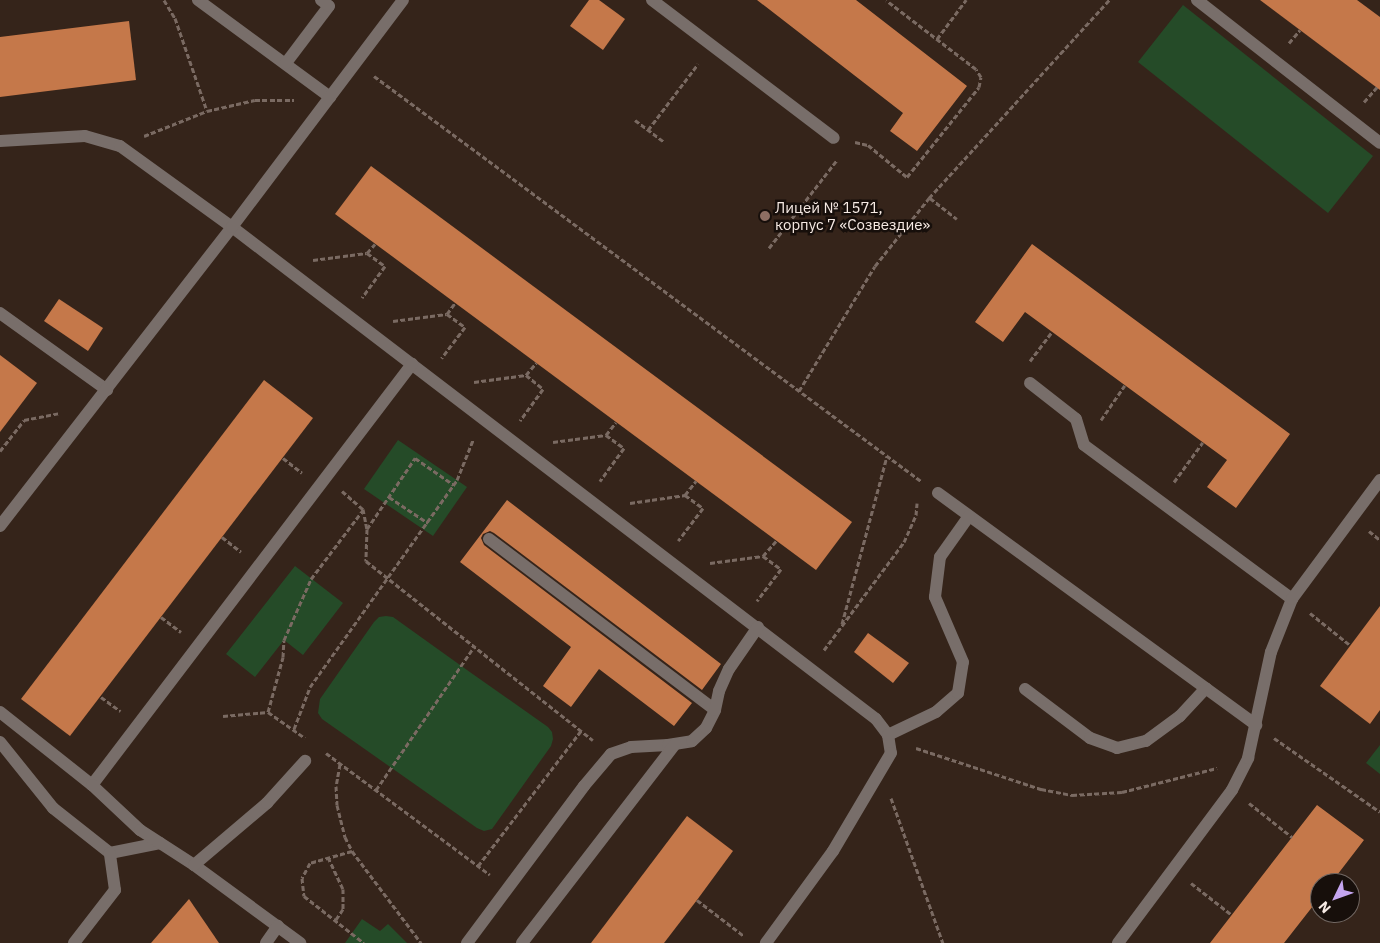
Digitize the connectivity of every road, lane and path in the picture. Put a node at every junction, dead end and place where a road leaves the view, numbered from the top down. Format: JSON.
{"nodes":[{"id":1,"x":164,"y":0,"type":"edge"},
{"id":2,"x":198,"y":0,"type":"edge"},
{"id":3,"x":321,"y":0,"type":"edge"},
{"id":4,"x":402,"y":0,"type":"edge"},
{"id":5,"x":652,"y":0,"type":"edge"},
{"id":6,"x":886,"y":0,"type":"edge"},
{"id":7,"x":966,"y":0,"type":"edge"},
{"id":8,"x":1109,"y":0,"type":"edge"},
{"id":9,"x":1196,"y":0,"type":"edge"},
{"id":10,"x":937,"y":39,"type":"junction"},
{"id":11,"x":712,"y":46,"type":"junction"},
{"id":12,"x":356,"y":62,"type":"junction"},
{"id":13,"x":286,"y":63,"type":"junction"},
{"id":14,"x":330,"y":97,"type":"junction"},
{"id":15,"x":295,"y":100,"type":"dead end"},
{"id":16,"x":207,"y":111,"type":"junction"},
{"id":17,"x":635,"y":120,"type":"dead end"},
{"id":18,"x":648,"y":130,"type":"junction"},
{"id":19,"x":834,"y":138,"type":"joint"},
{"id":20,"x":0,"y":141,"type":"edge"},
{"id":21,"x":664,"y":142,"type":"dead end"},
{"id":22,"x":851,"y":142,"type":"junction"},
{"id":23,"x":1380,"y":143,"type":"edge"},
{"id":24,"x":120,"y":146,"type":"junction"},
{"id":25,"x":930,"y":198,"type":"junction"},
{"id":26,"x":957,"y":219,"type":"dead end"},
{"id":27,"x":232,"y":226,"type":"junction"},
{"id":28,"x":376,"y":244,"type":"dead end"},
{"id":29,"x":768,"y":248,"type":"dead end"},
{"id":30,"x":367,"y":253,"type":"junction"},
{"id":31,"x":281,"y":265,"type":"junction"},
{"id":32,"x":455,"y":304,"type":"dead end"},
{"id":33,"x":0,"y":313,"type":"edge"},
{"id":34,"x":447,"y":314,"type":"junction"},
{"id":35,"x":348,"y":316,"type":"junction"},
{"id":36,"x":361,"y":326,"type":"junction"},
{"id":37,"x":1052,"y":332,"type":"dead end"},
{"id":38,"x":536,"y":363,"type":"dead end"},
{"id":39,"x":412,"y":364,"type":"junction"},
{"id":40,"x":526,"y":375,"type":"junction"},
{"id":41,"x":428,"y":377,"type":"junction"},
{"id":42,"x":1030,"y":383,"type":"joint"},
{"id":43,"x":1125,"y":385,"type":"dead end"},
{"id":44,"x":441,"y":386,"type":"junction"},
{"id":45,"x":107,"y":390,"type":"junction"},
{"id":46,"x":799,"y":391,"type":"junction"},
{"id":47,"x":482,"y":418,"type":"junction"},
{"id":48,"x":616,"y":422,"type":"dead end"},
{"id":49,"x":606,"y":435,"type":"junction"},
{"id":50,"x":508,"y":437,"type":"junction"},
{"id":51,"x":1203,"y":442,"type":"dead end"},
{"id":52,"x":1084,"y":445,"type":"junction"},
{"id":53,"x":520,"y":447,"type":"junction"},
{"id":54,"x":887,"y":456,"type":"junction"},
{"id":55,"x":326,"y":477,"type":"junction"},
{"id":56,"x":919,"y":480,"type":"junction"},
{"id":57,"x":1380,"y":480,"type":"edge"},
{"id":58,"x":696,"y":481,"type":"dead end"},
{"id":59,"x":454,"y":485,"type":"junction"},
{"id":60,"x":918,"y":489,"type":"dead end"},
{"id":61,"x":938,"y":493,"type":"joint"},
{"id":62,"x":685,"y":495,"type":"junction"},
{"id":63,"x":389,"y":496,"type":"junction"},
{"id":64,"x":587,"y":498,"type":"junction"},
{"id":65,"x":918,"y":498,"type":"dead end"},
{"id":66,"x":1160,"y":501,"type":"junction"},
{"id":67,"x":599,"y":507,"type":"junction"},
{"id":68,"x":363,"y":510,"type":"junction"},
{"id":69,"x":969,"y":516,"type":"junction"},
{"id":70,"x":428,"y":523,"type":"junction"},
{"id":71,"x":0,"y":526,"type":"edge"},
{"id":72,"x":366,"y":529,"type":"junction"},
{"id":73,"x":489,"y":539,"type":"dead end"},
{"id":74,"x":776,"y":541,"type":"dead end"},
{"id":75,"x":763,"y":556,"type":"junction"},
{"id":76,"x":666,"y":558,"type":"junction"},
{"id":77,"x":678,"y":567,"type":"junction"},
{"id":78,"x":388,"y":579,"type":"junction"},
{"id":79,"x":1292,"y":599,"type":"junction"},
{"id":80,"x":745,"y":618,"type":"junction"},
{"id":81,"x":758,"y":627,"type":"junction"},
{"id":82,"x":841,"y":627,"type":"junction"},
{"id":83,"x":1350,"y":645,"type":"dead end"},
{"id":84,"x":474,"y":647,"type":"junction"},
{"id":85,"x":811,"y":668,"type":"junction"},
{"id":86,"x":1206,"y":688,"type":"junction"},
{"id":87,"x":1025,"y":689,"type":"dead end"},
{"id":88,"x":715,"y":710,"type":"junction"},
{"id":89,"x":0,"y":712,"type":"edge"},
{"id":90,"x":268,"y":712,"type":"junction"},
{"id":91,"x":223,"y":716,"type":"dead end"},
{"id":92,"x":1256,"y":725,"type":"junction"},
{"id":93,"x":294,"y":729,"type":"junction"},
{"id":94,"x":581,"y":731,"type":"junction"},
{"id":95,"x":888,"y":735,"type":"junction"},
{"id":96,"x":309,"y":741,"type":"dead end"},
{"id":97,"x":0,"y":742,"type":"edge"},
{"id":98,"x":675,"y":744,"type":"junction"},
{"id":99,"x":324,"y":752,"type":"dead end"},
{"id":100,"x":611,"y":754,"type":"junction"},
{"id":101,"x":1248,"y":758,"type":"junction"},
{"id":102,"x":305,"y":761,"type":"dead end"},
{"id":103,"x":340,"y":764,"type":"junction"},
{"id":104,"x":882,"y":772,"type":"junction"},
{"id":105,"x":92,"y":785,"type":"junction"},
{"id":106,"x":376,"y":790,"type":"junction"},
{"id":107,"x":1232,"y":790,"type":"junction"},
{"id":108,"x":1380,"y":812,"type":"edge"},
{"id":109,"x":1292,"y":837,"type":"dead end"},
{"id":110,"x":160,"y":843,"type":"junction"},
{"id":111,"x":352,"y":851,"type":"junction"},
{"id":112,"x":110,"y":853,"type":"junction"},
{"id":113,"x":328,"y":857,"type":"junction"},
{"id":114,"x":194,"y":865,"type":"junction"},
{"id":115,"x":478,"y":866,"type":"junction"},
{"id":116,"x":1174,"y":869,"type":"junction"},
{"id":117,"x":509,"y":888,"type":"junction"},
{"id":118,"x":697,"y":900,"type":"dead end"},
{"id":119,"x":1232,"y":915,"type":"dead end"},
{"id":120,"x":335,"y":921,"type":"junction"},
{"id":121,"x":278,"y":926,"type":"junction"},
{"id":122,"x":747,"y":938,"type":"dead end"},
{"id":123,"x":74,"y":943,"type":"edge"},
{"id":124,"x":266,"y":943,"type":"edge"},
{"id":125,"x":300,"y":943,"type":"edge"},
{"id":126,"x":364,"y":943,"type":"edge"},
{"id":127,"x":421,"y":943,"type":"edge"},
{"id":128,"x":467,"y":943,"type":"edge"},
{"id":129,"x":522,"y":943,"type":"edge"},
{"id":130,"x":766,"y":943,"type":"edge"},
{"id":131,"x":943,"y":943,"type":"edge"},
{"id":132,"x":1118,"y":943,"type":"edge"}],
"edges":[{"from":1,"to":16,"type":"path"},
{"from":2,"to":13,"type":"street"},
{"from":3,"to":13,"type":"street"},
{"from":4,"to":12,"type":"street"},
{"from":5,"to":11,"type":"street"},
{"from":6,"to":10,"type":"path"},
{"from":7,"to":10,"type":"path"},
{"from":8,"to":25,"type":"path"},
{"from":9,"to":23,"type":"street"},
{"from":10,"to":22,"type":"path"},
{"from":11,"to":18,"type":"path"},
{"from":11,"to":19,"type":"street"},
{"from":12,"to":14,"type":"street"},
{"from":12,"to":46,"type":"path"},
{"from":13,"to":14,"type":"street"},
{"from":14,"to":27,"type":"street"},
{"from":15,"to":16,"type":"path"},
{"from":16,"to":24,"type":"path"},
{"from":17,"to":18,"type":"path"},
{"from":18,"to":21,"type":"path"},
{"from":19,"to":22,"type":"path"},
{"from":20,"to":24,"type":"street"},
{"from":22,"to":29,"type":"path"},
{"from":24,"to":27,"type":"street"},
{"from":25,"to":26,"type":"path"},
{"from":25,"to":46,"type":"path"},
{"from":27,"to":31,"type":"street"},
{"from":27,"to":45,"type":"street"},
{"from":28,"to":30,"type":"path"},
{"from":30,"to":31,"type":"path"},
{"from":30,"to":35,"type":"path"},
{"from":31,"to":35,"type":"street"},
{"from":32,"to":34,"type":"path"},
{"from":33,"to":45,"type":"street"},
{"from":34,"to":36,"type":"path"},
{"from":34,"to":41,"type":"path"},
{"from":35,"to":36,"type":"street"},
{"from":36,"to":39,"type":"street"},
{"from":37,"to":42,"type":"path"},
{"from":38,"to":40,"type":"path"},
{"from":39,"to":41,"type":"street"},
{"from":39,"to":55,"type":"street"},
{"from":40,"to":44,"type":"path"},
{"from":40,"to":50,"type":"path"},
{"from":41,"to":44,"type":"street"},
{"from":42,"to":52,"type":"street"},
{"from":43,"to":52,"type":"path"},
{"from":44,"to":47,"type":"street"},
{"from":45,"to":71,"type":"street"},
{"from":46,"to":54,"type":"path"},
{"from":47,"to":50,"type":"street"},
{"from":47,"to":59,"type":"path"},
{"from":48,"to":49,"type":"path"},
{"from":49,"to":53,"type":"path"},
{"from":49,"to":64,"type":"path"},
{"from":50,"to":53,"type":"street"},
{"from":51,"to":66,"type":"path"},
{"from":52,"to":66,"type":"street"},
{"from":53,"to":64,"type":"street"},
{"from":54,"to":56,"type":"path"},
{"from":54,"to":82,"type":"path"},
{"from":55,"to":68,"type":"path"},
{"from":55,"to":105,"type":"street"},
{"from":56,"to":60,"type":"path"},
{"from":56,"to":61,"type":"path"},
{"from":57,"to":79,"type":"street"},
{"from":58,"to":62,"type":"path"},
{"from":59,"to":63,"type":"path"},
{"from":59,"to":70,"type":"path"},
{"from":61,"to":69,"type":"street"},
{"from":62,"to":67,"type":"path"},
{"from":62,"to":76,"type":"path"},
{"from":63,"to":70,"type":"path"},
{"from":63,"to":72,"type":"path"},
{"from":64,"to":67,"type":"street"},
{"from":65,"to":82,"type":"path"},
{"from":66,"to":79,"type":"street"},
{"from":67,"to":76,"type":"street"},
{"from":68,"to":72,"type":"path"},
{"from":68,"to":90,"type":"path"},
{"from":69,"to":86,"type":"street"},
{"from":69,"to":95,"type":"street"},
{"from":70,"to":78,"type":"path"},
{"from":72,"to":78,"type":"path"},
{"from":73,"to":88,"type":"street"},
{"from":74,"to":75,"type":"path"},
{"from":75,"to":77,"type":"path"},
{"from":75,"to":80,"type":"path"},
{"from":76,"to":77,"type":"street"},
{"from":77,"to":80,"type":"street"},
{"from":78,"to":84,"type":"path"},
{"from":78,"to":93,"type":"path"},
{"from":79,"to":83,"type":"path"},
{"from":79,"to":92,"type":"street"},
{"from":80,"to":81,"type":"street"},
{"from":81,"to":85,"type":"street"},
{"from":81,"to":88,"type":"street"},
{"from":82,"to":85,"type":"path"},
{"from":84,"to":94,"type":"path"},
{"from":84,"to":106,"type":"path"},
{"from":85,"to":95,"type":"street"},
{"from":86,"to":87,"type":"street"},
{"from":86,"to":92,"type":"street"},
{"from":88,"to":98,"type":"street"},
{"from":89,"to":105,"type":"street"},
{"from":90,"to":91,"type":"path"},
{"from":90,"to":93,"type":"path"},
{"from":92,"to":101,"type":"street"},
{"from":92,"to":108,"type":"path"},
{"from":93,"to":96,"type":"path"},
{"from":94,"to":100,"type":"path"},
{"from":94,"to":115,"type":"path"},
{"from":95,"to":101,"type":"path"},
{"from":95,"to":104,"type":"street"},
{"from":97,"to":112,"type":"street"},
{"from":98,"to":100,"type":"street"},
{"from":98,"to":129,"type":"street"},
{"from":99,"to":103,"type":"path"},
{"from":100,"to":117,"type":"street"},
{"from":101,"to":107,"type":"street"},
{"from":102,"to":114,"type":"street"},
{"from":103,"to":106,"type":"path"},
{"from":103,"to":111,"type":"path"},
{"from":104,"to":130,"type":"street"},
{"from":104,"to":131,"type":"path"},
{"from":105,"to":110,"type":"street"},
{"from":106,"to":115,"type":"path"},
{"from":107,"to":109,"type":"path"},
{"from":107,"to":116,"type":"street"},
{"from":110,"to":112,"type":"street"},
{"from":110,"to":114,"type":"street"},
{"from":111,"to":113,"type":"path"},
{"from":111,"to":127,"type":"path"},
{"from":112,"to":123,"type":"street"},
{"from":113,"to":120,"type":"path"},
{"from":113,"to":120,"type":"path"},
{"from":114,"to":121,"type":"street"},
{"from":115,"to":117,"type":"path"},
{"from":116,"to":119,"type":"path"},
{"from":116,"to":132,"type":"street"},
{"from":117,"to":128,"type":"street"},
{"from":118,"to":122,"type":"path"},
{"from":120,"to":126,"type":"path"},
{"from":121,"to":124,"type":"street"},
{"from":121,"to":125,"type":"street"}]}
